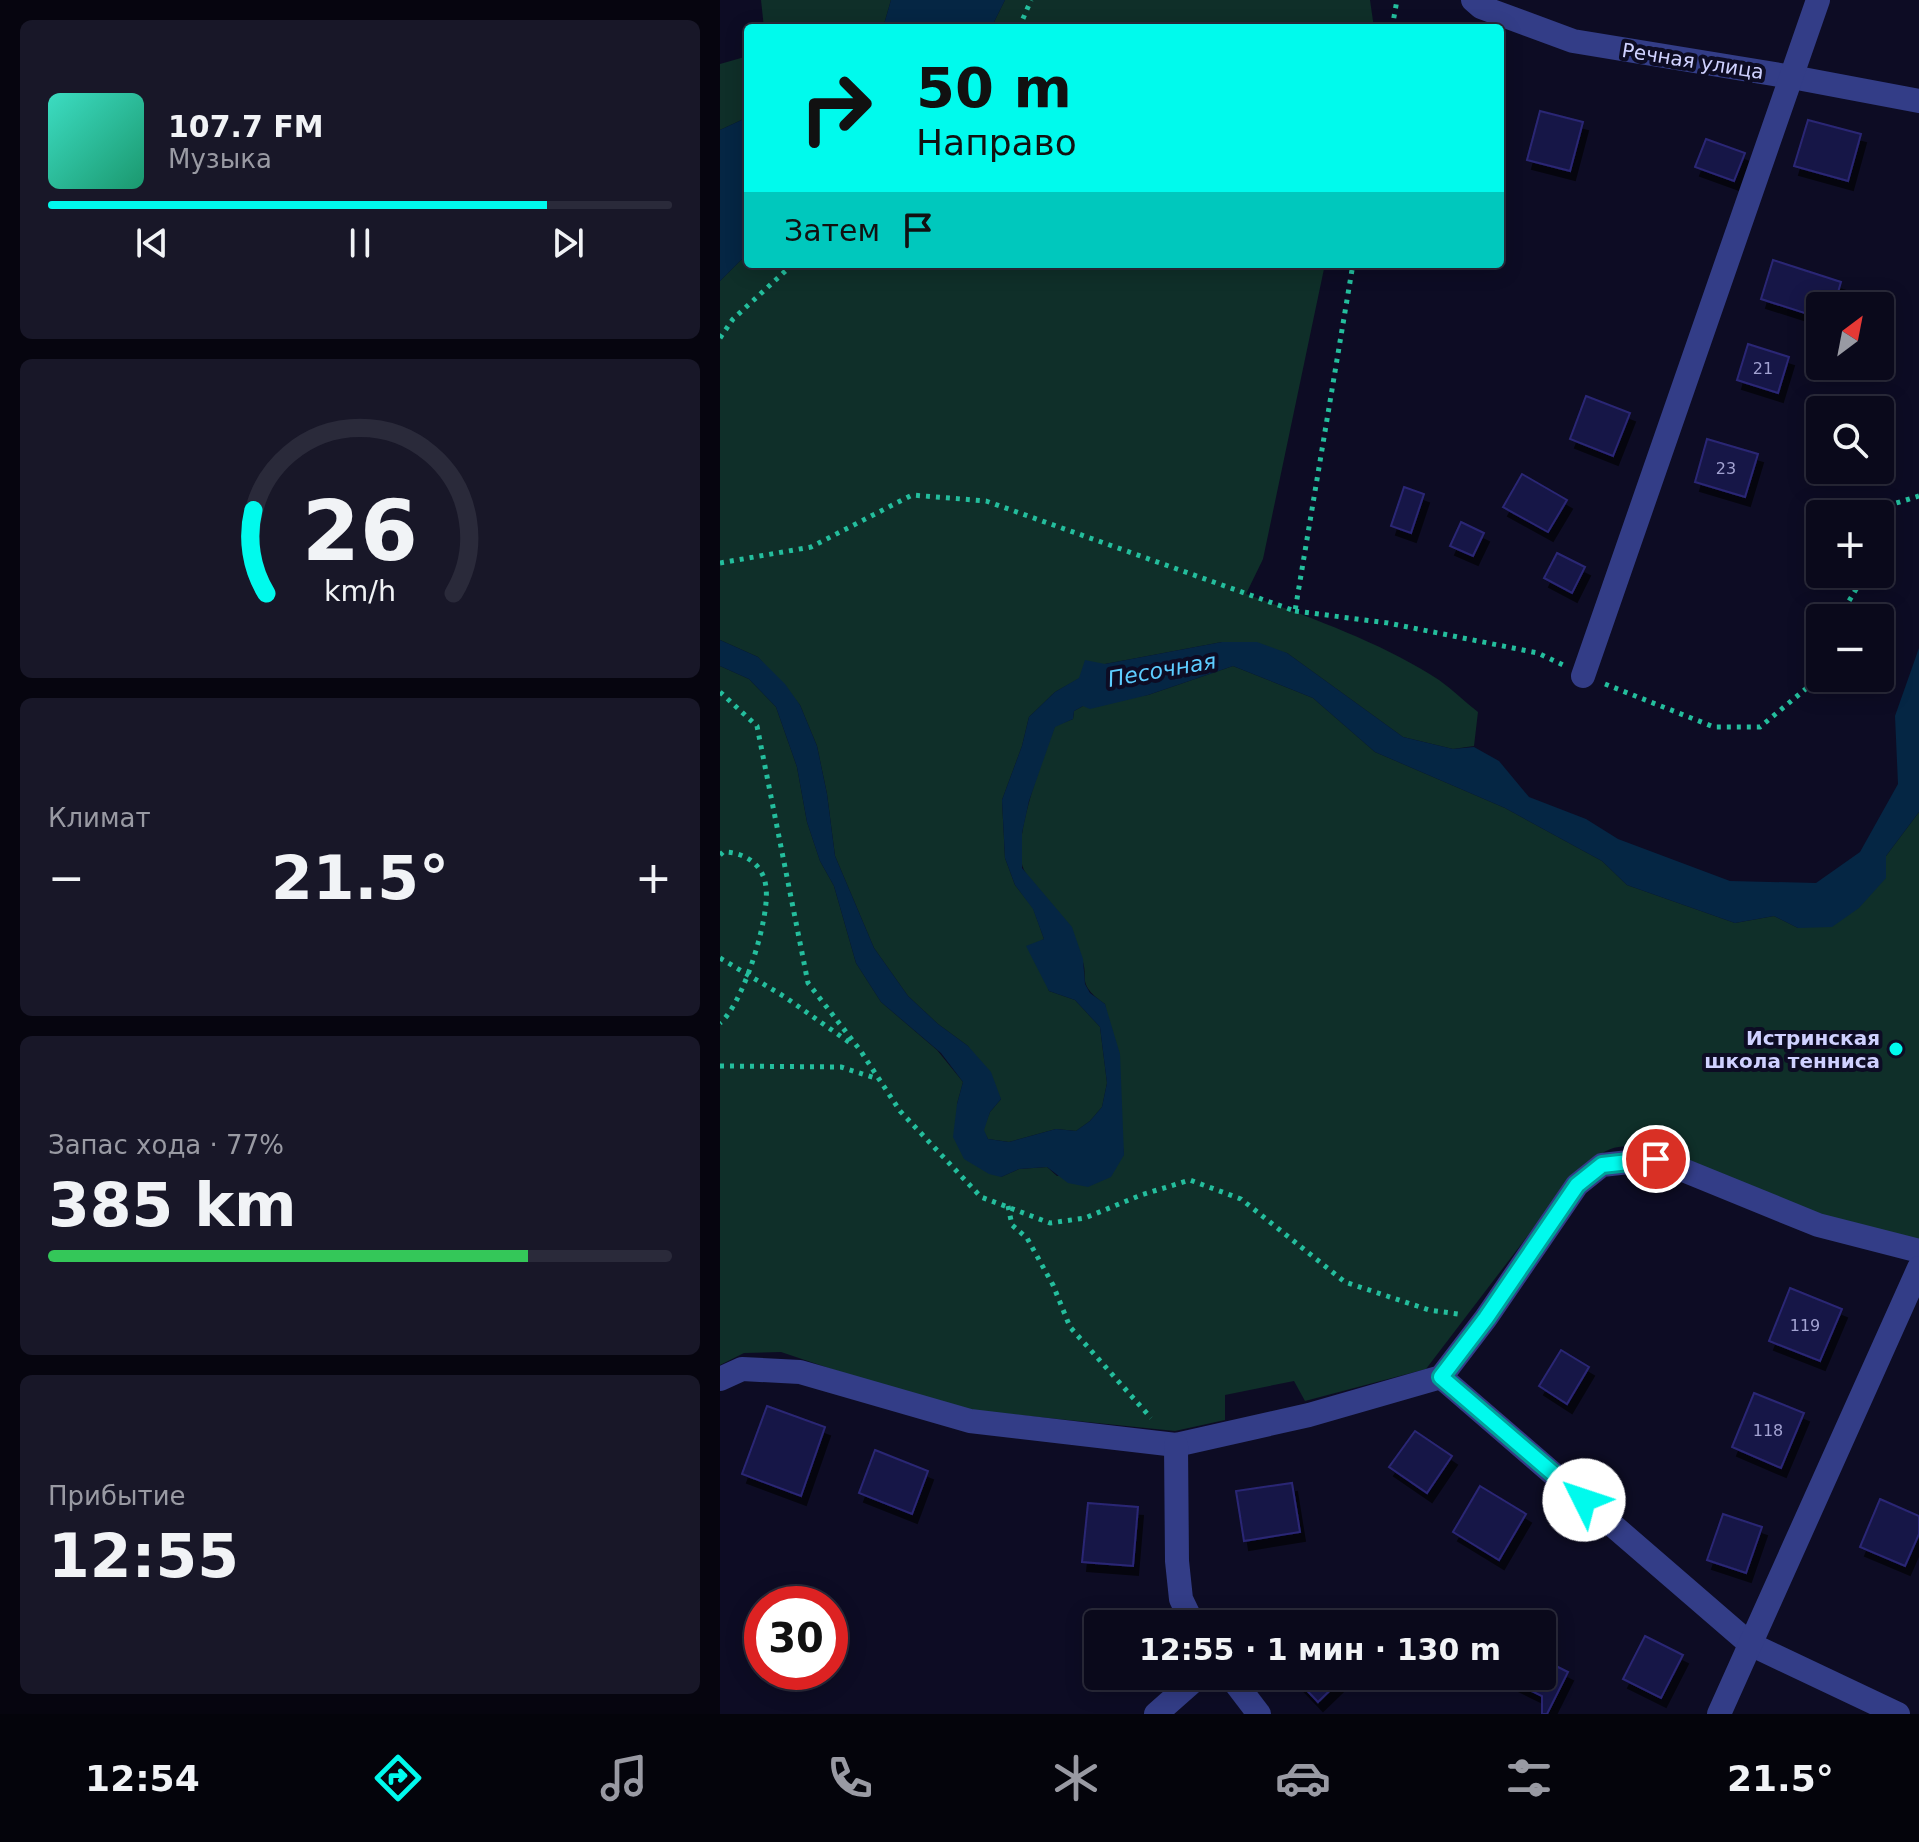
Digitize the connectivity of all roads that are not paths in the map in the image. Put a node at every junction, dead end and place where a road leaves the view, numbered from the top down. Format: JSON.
{"nodes":[{"id":1,"x":1473,"y":0,"type":"edge"},
{"id":2,"x":1818,"y":0,"type":"edge"},
{"id":3,"x":1792,"y":77,"type":"junction"},
{"id":4,"x":1919,"y":101,"type":"edge"},
{"id":5,"x":1583,"y":676,"type":"dead end"},
{"id":6,"x":1919,"y":1251,"type":"edge"},
{"id":7,"x":1919,"y":1268,"type":"edge"},
{"id":8,"x":1441,"y":1377,"type":"junction"},
{"id":9,"x":720,"y":1379,"type":"edge"},
{"id":10,"x":1176,"y":1445,"type":"junction"},
{"id":11,"x":1186,"y":1610,"type":"edge"},
{"id":12,"x":1750,"y":1644,"type":"junction"},
{"id":13,"x":1183,"y":1690,"type":"edge"},
{"id":14,"x":1241,"y":1690,"type":"edge"},
{"id":15,"x":1156,"y":1714,"type":"edge"},
{"id":16,"x":1259,"y":1714,"type":"edge"},
{"id":17,"x":1719,"y":1714,"type":"edge"},
{"id":18,"x":1898,"y":1714,"type":"edge"}],
"edges":[{"from":1,"to":3,"type":"street","name":"Речная улица"},
{"from":2,"to":3,"type":"street"},
{"from":3,"to":4,"type":"street","name":"Речная улица"},
{"from":3,"to":5,"type":"street"},
{"from":6,"to":8,"type":"street"},
{"from":7,"to":12,"type":"street"},
{"from":8,"to":10,"type":"street"},
{"from":8,"to":12,"type":"street"},
{"from":9,"to":10,"type":"street"},
{"from":10,"to":11,"type":"street"},
{"from":12,"to":17,"type":"street"},
{"from":12,"to":18,"type":"street"},
{"from":13,"to":15,"type":"street"},
{"from":14,"to":16,"type":"street"}]}
